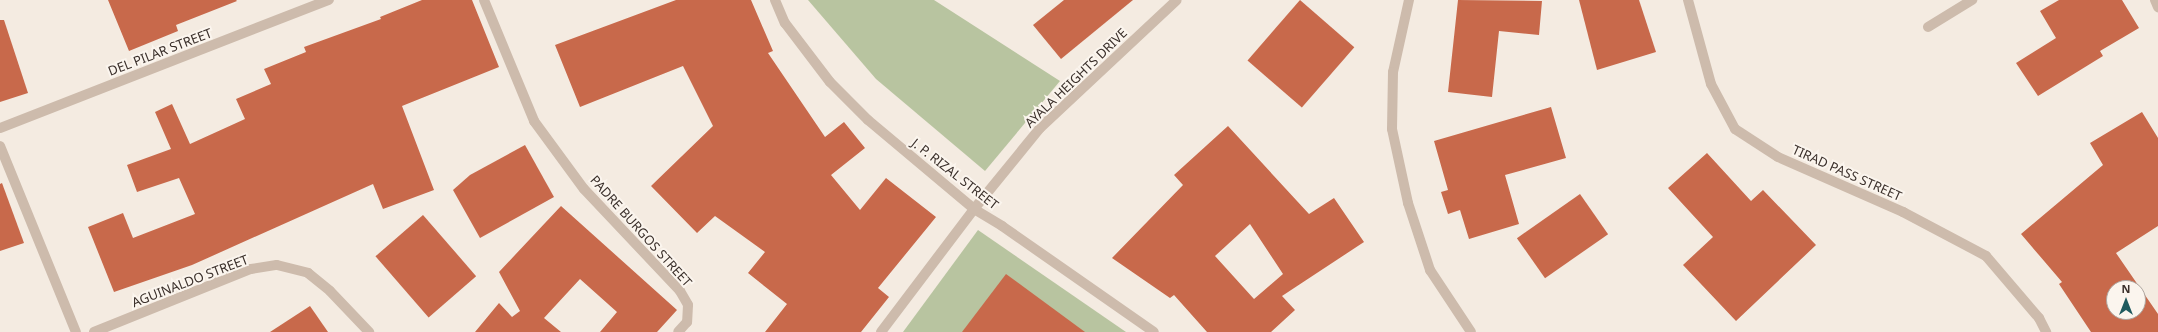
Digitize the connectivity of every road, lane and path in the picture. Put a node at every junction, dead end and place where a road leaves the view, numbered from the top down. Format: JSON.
{"nodes":[{"id":1,"x":329,"y":0,"type":"edge"},
{"id":2,"x":484,"y":0,"type":"edge"},
{"id":3,"x":775,"y":0,"type":"edge"},
{"id":4,"x":1177,"y":0,"type":"edge"},
{"id":5,"x":1410,"y":0,"type":"edge"},
{"id":6,"x":1688,"y":0,"type":"edge"},
{"id":7,"x":1972,"y":0,"type":"edge"},
{"id":8,"x":2155,"y":0,"type":"edge"},
{"id":9,"x":2158,"y":7,"type":"edge"},
{"id":10,"x":1928,"y":27,"type":"dead end"},
{"id":11,"x":0,"y":128,"type":"edge"},
{"id":12,"x":0,"y":146,"type":"edge"},
{"id":13,"x":974,"y":209,"type":"junction"},
{"id":14,"x":76,"y":332,"type":"edge"},
{"id":15,"x":94,"y":332,"type":"edge"},
{"id":16,"x":369,"y":332,"type":"edge"},
{"id":17,"x":678,"y":332,"type":"edge"},
{"id":18,"x":881,"y":332,"type":"edge"},
{"id":19,"x":1154,"y":332,"type":"edge"},
{"id":20,"x":1470,"y":332,"type":"edge"},
{"id":21,"x":2046,"y":332,"type":"edge"}],
"edges":[{"from":1,"to":11,"type":"street","name":"DEL PILAR STREET"},
{"from":2,"to":17,"type":"street","name":"PADRE BURGOS STREET"},
{"from":3,"to":13,"type":"street","name":"J. P. RIZAL STREET"},
{"from":4,"to":13,"type":"street","name":"AYALA HEIGHTS DRIVE"},
{"from":5,"to":20,"type":"street"},
{"from":6,"to":21,"type":"street","name":"TIRAD PASS STREET"},
{"from":7,"to":10,"type":"street"},
{"from":8,"to":9,"type":"street"},
{"from":12,"to":14,"type":"street"},
{"from":13,"to":18,"type":"street","name":"AYALA HEIGHTS DRIVE"},
{"from":13,"to":19,"type":"street","name":"J. P. RIZAL STREET"},
{"from":15,"to":16,"type":"street","name":"AGUINALDO STREET"}]}
